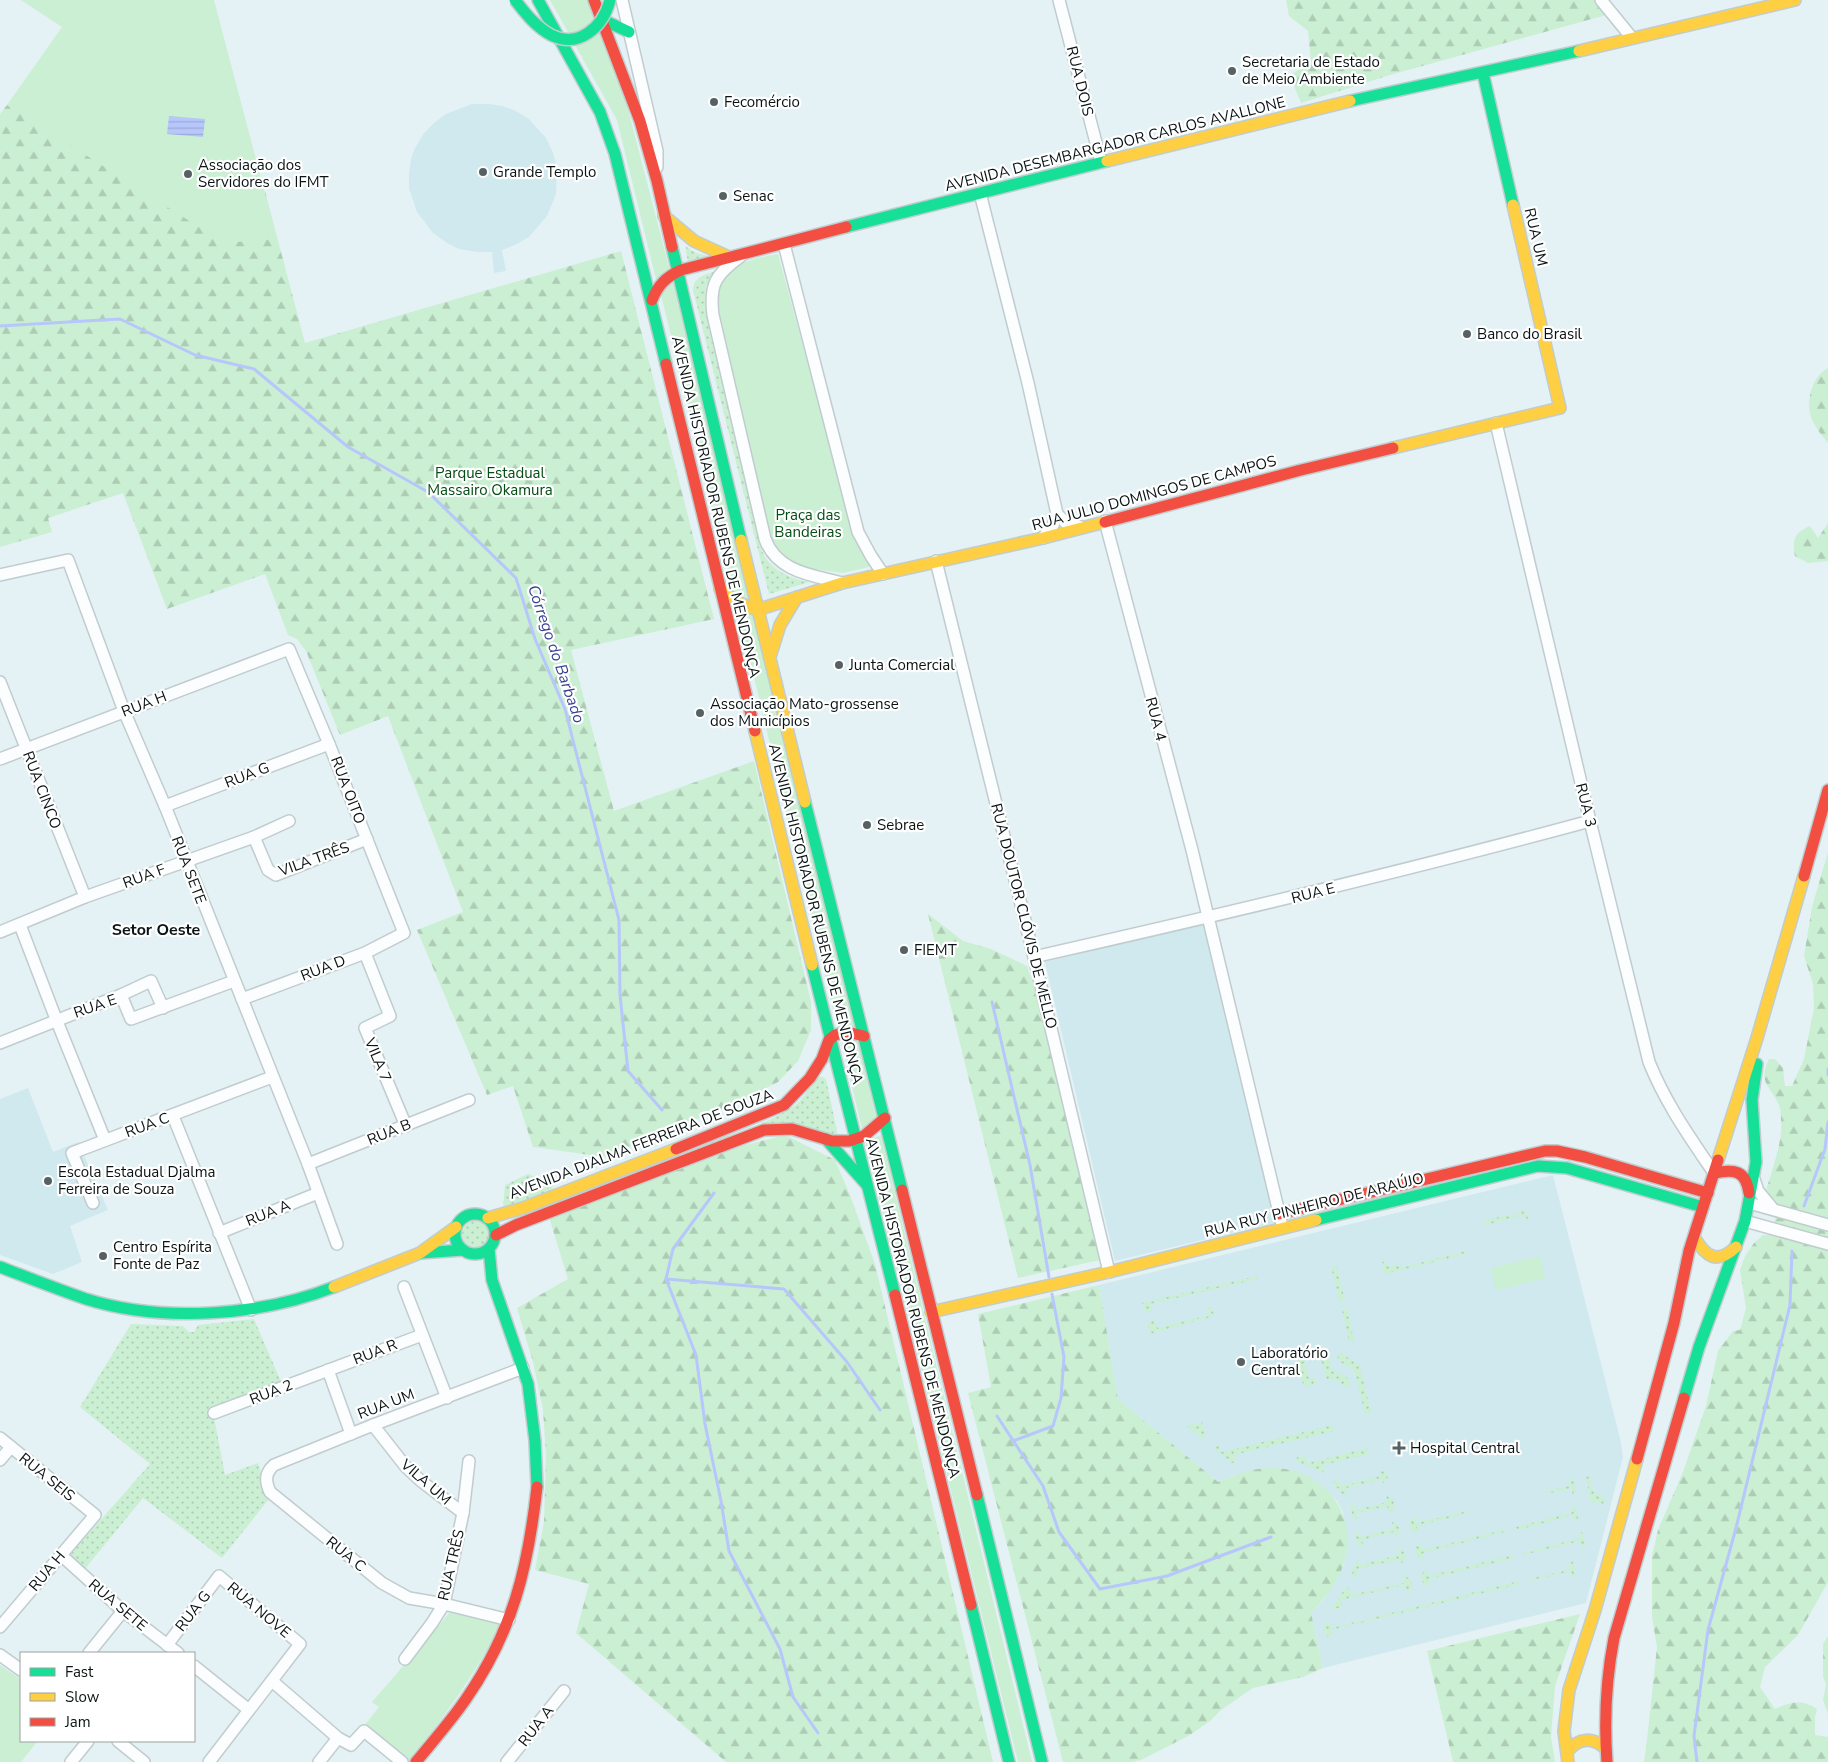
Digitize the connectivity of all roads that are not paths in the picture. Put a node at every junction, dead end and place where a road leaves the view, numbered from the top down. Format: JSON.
{"nodes":[{"id":1,"x":515,"y":0,"type":"edge"},
{"id":2,"x":538,"y":0,"type":"edge"},
{"id":3,"x":594,"y":0,"type":"edge"},
{"id":4,"x":610,"y":0,"type":"edge"},
{"id":5,"x":622,"y":0,"type":"edge"},
{"id":6,"x":1060,"y":0,"type":"edge"},
{"id":7,"x":1601,"y":0,"type":"edge"},
{"id":8,"x":1795,"y":0,"type":"edge"},
{"id":9,"x":601,"y":19,"type":"junction"},
{"id":10,"x":629,"y":32,"type":"junction"},
{"id":11,"x":1632,"y":38,"type":"junction"},
{"id":12,"x":1484,"y":72,"type":"junction"},
{"id":13,"x":1100,"y":162,"type":"junction"},
{"id":14,"x":657,"y":181,"type":"junction"},
{"id":15,"x":980,"y":193,"type":"junction"},
{"id":16,"x":664,"y":216,"type":"junction"},
{"id":17,"x":784,"y":244,"type":"junction"},
{"id":18,"x":744,"y":254,"type":"junction"},
{"id":19,"x":731,"y":257,"type":"junction"},
{"id":20,"x":677,"y":271,"type":"junction"},
{"id":21,"x":652,"y":300,"type":"junction"},
{"id":22,"x":1560,"y":408,"type":"joint"},
{"id":23,"x":1496,"y":423,"type":"junction"},
{"id":24,"x":1057,"y":514,"type":"junction"},
{"id":25,"x":1105,"y":521,"type":"junction"},
{"id":26,"x":1082,"y":527,"type":"junction"},
{"id":27,"x":1043,"y":538,"type":"junction"},
{"id":28,"x":936,"y":561,"type":"junction"},
{"id":29,"x":883,"y":574,"type":"junction"},
{"id":30,"x":0,"y":575,"type":"edge"},
{"id":31,"x":842,"y":583,"type":"junction"},
{"id":32,"x":720,"y":589,"type":"junction"},
{"id":33,"x":797,"y":597,"type":"junction"},
{"id":34,"x":757,"y":610,"type":"junction"},
{"id":35,"x":289,"y":649,"type":"joint"},
{"id":36,"x":769,"y":658,"type":"junction"},
{"id":37,"x":0,"y":682,"type":"edge"},
{"id":38,"x":124,"y":711,"type":"junction"},
{"id":39,"x":329,"y":744,"type":"junction"},
{"id":40,"x":26,"y":749,"type":"junction"},
{"id":41,"x":0,"y":759,"type":"edge"},
{"id":42,"x":1828,"y":790,"type":"edge"},
{"id":43,"x":165,"y":806,"type":"junction"},
{"id":44,"x":1828,"y":819,"type":"edge"},
{"id":45,"x":289,"y":821,"type":"dead end"},
{"id":46,"x":1590,"y":821,"type":"junction"},
{"id":47,"x":254,"y":837,"type":"junction"},
{"id":48,"x":367,"y":839,"type":"junction"},
{"id":49,"x":186,"y":861,"type":"junction"},
{"id":50,"x":85,"y":898,"type":"junction"},
{"id":51,"x":1208,"y":918,"type":"junction"},
{"id":52,"x":20,"y":925,"type":"junction"},
{"id":53,"x":0,"y":932,"type":"edge"},
{"id":54,"x":404,"y":933,"type":"joint"},
{"id":55,"x":365,"y":953,"type":"junction"},
{"id":56,"x":1034,"y":957,"type":"junction"},
{"id":57,"x":234,"y":981,"type":"junction"},
{"id":58,"x":121,"y":995,"type":"junction"},
{"id":59,"x":242,"y":999,"type":"junction"},
{"id":60,"x":163,"y":1008,"type":"junction"},
{"id":61,"x":56,"y":1019,"type":"junction"},
{"id":62,"x":864,"y":1036,"type":"junction"},
{"id":63,"x":830,"y":1038,"type":"junction"},
{"id":64,"x":0,"y":1043,"type":"edge"},
{"id":65,"x":272,"y":1077,"type":"junction"},
{"id":66,"x":469,"y":1100,"type":"dead end"},
{"id":67,"x":173,"y":1116,"type":"junction"},
{"id":68,"x":885,"y":1118,"type":"junction"},
{"id":69,"x":406,"y":1126,"type":"junction"},
{"id":70,"x":826,"y":1139,"type":"junction"},
{"id":71,"x":105,"y":1140,"type":"junction"},
{"id":72,"x":857,"y":1140,"type":"junction"},
{"id":73,"x":650,"y":1159,"type":"junction"},
{"id":74,"x":308,"y":1164,"type":"junction"},
{"id":75,"x":655,"y":1172,"type":"junction"},
{"id":76,"x":1714,"y":1173,"type":"junction"},
{"id":77,"x":1754,"y":1178,"type":"junction"},
{"id":78,"x":868,"y":1186,"type":"junction"},
{"id":79,"x":318,"y":1193,"type":"junction"},
{"id":80,"x":1708,"y":1193,"type":"junction"},
{"id":81,"x":1749,"y":1201,"type":"junction"},
{"id":82,"x":93,"y":1203,"type":"dead end"},
{"id":83,"x":1703,"y":1207,"type":"junction"},
{"id":84,"x":1774,"y":1210,"type":"junction"},
{"id":85,"x":1279,"y":1214,"type":"junction"},
{"id":86,"x":488,"y":1218,"type":"junction"},
{"id":87,"x":1745,"y":1221,"type":"junction"},
{"id":88,"x":1828,"y":1225,"type":"edge"},
{"id":89,"x":456,"y":1228,"type":"junction"},
{"id":90,"x":1283,"y":1228,"type":"junction"},
{"id":91,"x":219,"y":1233,"type":"junction"},
{"id":92,"x":496,"y":1235,"type":"junction"},
{"id":93,"x":1694,"y":1237,"type":"junction"},
{"id":94,"x":337,"y":1244,"type":"dead end"},
{"id":95,"x":1828,"y":1244,"type":"edge"},
{"id":96,"x":1736,"y":1247,"type":"junction"},
{"id":97,"x":489,"y":1249,"type":"junction"},
{"id":98,"x":464,"y":1252,"type":"junction"},
{"id":99,"x":420,"y":1253,"type":"junction"},
{"id":100,"x":0,"y":1267,"type":"edge"},
{"id":101,"x":1109,"y":1272,"type":"junction"},
{"id":102,"x":492,"y":1280,"type":"junction"},
{"id":103,"x":404,"y":1287,"type":"dead end"},
{"id":104,"x":251,"y":1310,"type":"junction"},
{"id":105,"x":931,"y":1312,"type":"junction"},
{"id":106,"x":422,"y":1335,"type":"junction"},
{"id":107,"x":523,"y":1368,"type":"junction"},
{"id":108,"x":328,"y":1370,"type":"junction"},
{"id":109,"x":447,"y":1398,"type":"junction"},
{"id":110,"x":214,"y":1414,"type":"dead end"},
{"id":111,"x":374,"y":1425,"type":"junction"},
{"id":112,"x":351,"y":1434,"type":"junction"},
{"id":113,"x":0,"y":1438,"type":"edge"},
{"id":114,"x":11,"y":1447,"type":"junction"},
{"id":115,"x":0,"y":1460,"type":"edge"},
{"id":116,"x":469,"y":1461,"type":"dead end"},
{"id":117,"x":266,"y":1477,"type":"joint"},
{"id":118,"x":463,"y":1513,"type":"junction"},
{"id":119,"x":95,"y":1515,"type":"joint"},
{"id":120,"x":61,"y":1555,"type":"junction"},
{"id":121,"x":219,"y":1576,"type":"joint"},
{"id":122,"x":444,"y":1604,"type":"junction"},
{"id":123,"x":123,"y":1611,"type":"junction"},
{"id":124,"x":509,"y":1620,"type":"junction"},
{"id":125,"x":0,"y":1627,"type":"edge"},
{"id":126,"x":167,"y":1645,"type":"junction"},
{"id":127,"x":89,"y":1652,"type":"edge"},
{"id":128,"x":177,"y":1652,"type":"edge"},
{"id":129,"x":0,"y":1655,"type":"edge"},
{"id":130,"x":405,"y":1659,"type":"dead end"},
{"id":131,"x":195,"y":1667,"type":"edge"},
{"id":132,"x":20,"y":1669,"type":"edge"},
{"id":133,"x":272,"y":1681,"type":"junction"},
{"id":134,"x":564,"y":1691,"type":"dead end"},
{"id":135,"x":249,"y":1710,"type":"junction"},
{"id":136,"x":338,"y":1738,"type":"junction"},
{"id":137,"x":87,"y":1742,"type":"edge"},
{"id":138,"x":119,"y":1742,"type":"edge"},
{"id":139,"x":1606,"y":1749,"type":"junction"},
{"id":140,"x":1567,"y":1757,"type":"edge"},
{"id":141,"x":71,"y":1762,"type":"edge"},
{"id":142,"x":144,"y":1762,"type":"edge"},
{"id":143,"x":209,"y":1762,"type":"edge"},
{"id":144,"x":319,"y":1762,"type":"edge"},
{"id":145,"x":402,"y":1762,"type":"edge"},
{"id":146,"x":416,"y":1762,"type":"edge"},
{"id":147,"x":508,"y":1762,"type":"edge"},
{"id":148,"x":1009,"y":1762,"type":"edge"},
{"id":149,"x":1042,"y":1762,"type":"edge"},
{"id":150,"x":1607,"y":1762,"type":"edge"}],
"edges":[{"from":1,"to":4,"type":"main road","bridge":true},
{"from":2,"to":21,"type":"main road","name":"AVENIDA HISTORIADOR RUBENS DE MENDONÇA"},
{"from":3,"to":9,"type":"main road","name":"AVENIDA HISTORIADOR RUBENS DE MENDONÇA"},
{"from":5,"to":10,"type":"street","name":"AVENIDA HISTORIADOR RUBENS DE MENDONÇA"},
{"from":6,"to":13,"type":"street","name":"RUA DOIS"},
{"from":7,"to":11,"type":"street"},
{"from":8,"to":11,"type":"main road","name":"AVENIDA DESEMBARGADOR CARLOS AVALLONE"},
{"from":9,"to":10,"type":"main road"},
{"from":9,"to":14,"type":"main road","name":"AVENIDA HISTORIADOR RUBENS DE MENDONÇA"},
{"from":10,"to":14,"type":"street","name":"AVENIDA HISTORIADOR RUBENS DE MENDONÇA"},
{"from":11,"to":12,"type":"main road","name":"AVENIDA DESEMBARGADOR CARLOS AVALLONE"},
{"from":12,"to":13,"type":"main road","name":"AVENIDA DESEMBARGADOR CARLOS AVALLONE"},
{"from":12,"to":22,"type":"main road","name":"RUA UM"},
{"from":13,"to":15,"type":"main road","name":"AVENIDA DESEMBARGADOR CARLOS AVALLONE"},
{"from":14,"to":16,"type":"main road","name":"AVENIDA HISTORIADOR RUBENS DE MENDONÇA"},
{"from":15,"to":17,"type":"main road","name":"AVENIDA DESEMBARGADOR CARLOS AVALLONE"},
{"from":15,"to":24,"type":"street"},
{"from":16,"to":19,"type":"main road"},
{"from":16,"to":20,"type":"main road","name":"AVENIDA HISTORIADOR RUBENS DE MENDONÇA"},
{"from":17,"to":18,"type":"main road","name":"AVENIDA DESEMBARGADOR CARLOS AVALLONE"},
{"from":17,"to":29,"type":"street"},
{"from":18,"to":19,"type":"main road","name":"AVENIDA DESEMBARGADOR CARLOS AVALLONE"},
{"from":18,"to":31,"type":"street"},
{"from":19,"to":20,"type":"main road","name":"AVENIDA DESEMBARGADOR CARLOS AVALLONE"},
{"from":20,"to":21,"type":"main road"},
{"from":20,"to":34,"type":"main road","name":"AVENIDA HISTORIADOR RUBENS DE MENDONÇA"},
{"from":21,"to":32,"type":"main road","name":"AVENIDA HISTORIADOR RUBENS DE MENDONÇA"},
{"from":22,"to":23,"type":"main road","name":"RUA JULIO DOMINGOS DE CAMPOS"},
{"from":23,"to":25,"type":"main road","name":"RUA JULIO DOMINGOS DE CAMPOS"},
{"from":23,"to":46,"type":"street","name":"RUA 3"},
{"from":24,"to":26,"type":"street"},
{"from":24,"to":27,"type":"street"},
{"from":25,"to":26,"type":"main road","name":"RUA JULIO DOMINGOS DE CAMPOS"},
{"from":25,"to":51,"type":"street","name":"RUA 4"},
{"from":26,"to":27,"type":"main road","name":"RUA JULIO DOMINGOS DE CAMPOS"},
{"from":27,"to":28,"type":"main road","name":"RUA JULIO DOMINGOS DE CAMPOS"},
{"from":28,"to":29,"type":"main road","name":"RUA JULIO DOMINGOS DE CAMPOS"},
{"from":28,"to":56,"type":"street","name":"RUA DOUTOR CLÓVIS DE MELLO"},
{"from":29,"to":31,"type":"main road","name":"RUA JULIO DOMINGOS DE CAMPOS"},
{"from":30,"to":38,"type":"street","name":"RUA SETE"},
{"from":31,"to":33,"type":"main road","name":"RUA JULIO DOMINGOS DE CAMPOS"},
{"from":32,"to":34,"type":"main road"},
{"from":32,"to":63,"type":"main road","name":"AVENIDA HISTORIADOR RUBENS DE MENDONÇA"},
{"from":33,"to":34,"type":"main road","name":"RUA JULIO DOMINGOS DE CAMPOS"},
{"from":33,"to":36,"type":"main road"},
{"from":34,"to":36,"type":"main road","name":"AVENIDA HISTORIADOR RUBENS DE MENDONÇA"},
{"from":35,"to":38,"type":"street","name":"RUA H"},
{"from":35,"to":39,"type":"street","name":"RUA OITO"},
{"from":36,"to":62,"type":"main road","name":"AVENIDA HISTORIADOR RUBENS DE MENDONÇA"},
{"from":37,"to":40,"type":"street","name":"RUA CINCO"},
{"from":38,"to":40,"type":"street","name":"RUA H"},
{"from":38,"to":43,"type":"street","name":"RUA SETE"},
{"from":39,"to":43,"type":"street","name":"RUA G"},
{"from":39,"to":48,"type":"street","name":"RUA OITO"},
{"from":40,"to":41,"type":"street","name":"RUA H"},
{"from":40,"to":50,"type":"street","name":"RUA CINCO"},
{"from":42,"to":76,"type":"main road"},
{"from":43,"to":49,"type":"street","name":"RUA SETE"},
{"from":44,"to":77,"type":"main road"},
{"from":45,"to":47,"type":"street","name":"RUA F"},
{"from":46,"to":51,"type":"street","name":"RUA E"},
{"from":46,"to":76,"type":"street","name":"RUA 3"},
{"from":47,"to":48,"type":"street","name":"VILA TRÊS"},
{"from":47,"to":49,"type":"street","name":"RUA F"},
{"from":48,"to":54,"type":"street","name":"RUA OITO"},
{"from":49,"to":50,"type":"street","name":"RUA F"},
{"from":49,"to":57,"type":"street","name":"RUA SETE"},
{"from":50,"to":52,"type":"street","name":"RUA F"},
{"from":51,"to":56,"type":"street","name":"RUA E"},
{"from":51,"to":85,"type":"street","name":"RUA 4"},
{"from":52,"to":53,"type":"street","name":"RUA F"},
{"from":52,"to":61,"type":"street"},
{"from":54,"to":55,"type":"street","name":"RUA D"},
{"from":55,"to":59,"type":"street","name":"RUA D"},
{"from":55,"to":69,"type":"street","name":"VILA 7"},
{"from":56,"to":101,"type":"street","name":"RUA DOUTOR CLÓVIS DE MELLO"},
{"from":57,"to":59,"type":"street","name":"RUA SETE"},
{"from":57,"to":60,"type":"street","name":"RUA E"},
{"from":58,"to":60,"type":"street","name":"RUA E"},
{"from":58,"to":60,"type":"street"},
{"from":58,"to":61,"type":"street","name":"RUA E"},
{"from":59,"to":65,"type":"street","name":"RUA SETE"},
{"from":61,"to":64,"type":"street","name":"RUA E"},
{"from":61,"to":71,"type":"street"},
{"from":62,"to":63,"type":"main road"},
{"from":62,"to":68,"type":"main road","name":"AVENIDA HISTORIADOR RUBENS DE MENDONÇA"},
{"from":63,"to":72,"type":"main road","name":"AVENIDA HISTORIADOR RUBENS DE MENDONÇA"},
{"from":63,"to":73,"type":"main road","name":"AVENIDA DJALMA FERREIRA DE SOUZA"},
{"from":65,"to":67,"type":"street","name":"RUA C"},
{"from":65,"to":74,"type":"street","name":"RUA SETE"},
{"from":66,"to":69,"type":"street","name":"RUA B"},
{"from":67,"to":71,"type":"street","name":"RUA C"},
{"from":67,"to":91,"type":"street"},
{"from":68,"to":72,"type":"main road"},
{"from":68,"to":105,"type":"main road","name":"AVENIDA HISTORIADOR RUBENS DE MENDONÇA"},
{"from":69,"to":74,"type":"street","name":"RUA B"},
{"from":70,"to":72,"type":"main road","name":"AVENIDA DJALMA FERREIRA DE SOUZA"},
{"from":70,"to":75,"type":"main road","name":"AVENIDA DJALMA FERREIRA DE SOUZA"},
{"from":70,"to":78,"type":"main road"},
{"from":71,"to":82,"type":"street","name":"RUA C"},
{"from":72,"to":78,"type":"main road","name":"AVENIDA HISTORIADOR RUBENS DE MENDONÇA"},
{"from":73,"to":75,"type":"main road"},
{"from":73,"to":86,"type":"main road","name":"AVENIDA DJALMA FERREIRA DE SOUZA"},
{"from":74,"to":79,"type":"street","name":"RUA SETE"},
{"from":75,"to":92,"type":"main road","name":"AVENIDA DJALMA FERREIRA DE SOUZA"},
{"from":76,"to":80,"type":"main road"},
{"from":76,"to":81,"type":"main road"},
{"from":77,"to":81,"type":"main road"},
{"from":77,"to":84,"type":"street"},
{"from":78,"to":148,"type":"main road","name":"AVENIDA HISTORIADOR RUBENS DE MENDONÇA"},
{"from":79,"to":91,"type":"street","name":"RUA A"},
{"from":79,"to":94,"type":"street","name":"RUA SETE"},
{"from":80,"to":83,"type":"main road"},
{"from":80,"to":85,"type":"main road","name":"RUA RUY PINHEIRO DE ARAÚJO"},
{"from":81,"to":84,"type":"street"},
{"from":81,"to":87,"type":"main road"},
{"from":83,"to":90,"type":"main road","name":"RUA RUY PINHEIRO DE ARAÚJO"},
{"from":83,"to":93,"type":"main road"},
{"from":84,"to":88,"type":"street"},
{"from":85,"to":90,"type":"street","name":"RUA 4"},
{"from":86,"to":89,"type":"main road","name":"AVENIDA DJALMA FERREIRA DE SOUZA"},
{"from":86,"to":92,"type":"main road"},
{"from":87,"to":95,"type":"street"},
{"from":87,"to":96,"type":"main road"},
{"from":89,"to":98,"type":"main road"},
{"from":89,"to":99,"type":"main road","name":"AVENIDA DJALMA FERREIRA DE SOUZA"},
{"from":90,"to":101,"type":"main road","name":"RUA RUY PINHEIRO DE ARAÚJO"},
{"from":91,"to":104,"type":"street"},
{"from":92,"to":97,"type":"main road"},
{"from":93,"to":96,"type":"main road"},
{"from":93,"to":140,"type":"main road"},
{"from":96,"to":139,"type":"main road"},
{"from":97,"to":98,"type":"main road","name":"AVENIDA DJALMA FERREIRA DE SOUZA"},
{"from":97,"to":102,"type":"main road"},
{"from":98,"to":99,"type":"main road","name":"AVENIDA DJALMA FERREIRA DE SOUZA"},
{"from":98,"to":102,"type":"main road"},
{"from":99,"to":104,"type":"main road","name":"AVENIDA DJALMA FERREIRA DE SOUZA"},
{"from":100,"to":104,"type":"main road","name":"AVENIDA DJALMA FERREIRA DE SOUZA"},
{"from":101,"to":105,"type":"main road","name":"RUA RUY PINHEIRO DE ARAÚJO"},
{"from":102,"to":107,"type":"main road"},
{"from":103,"to":106,"type":"street"},
{"from":105,"to":149,"type":"main road","name":"AVENIDA HISTORIADOR RUBENS DE MENDONÇA"},
{"from":106,"to":108,"type":"street","name":"RUA R"},
{"from":106,"to":109,"type":"street"},
{"from":107,"to":109,"type":"street","name":"RUA UM"},
{"from":107,"to":124,"type":"main road"},
{"from":108,"to":110,"type":"street","name":"RUA 2"},
{"from":108,"to":112,"type":"street"},
{"from":109,"to":111,"type":"street","name":"RUA UM"},
{"from":111,"to":112,"type":"street","name":"RUA UM"},
{"from":111,"to":118,"type":"street","name":"VILA UM"},
{"from":112,"to":117,"type":"street","name":"RUA UM"},
{"from":113,"to":114,"type":"street","name":"RUA SEIS"},
{"from":114,"to":115,"type":"street"},
{"from":114,"to":119,"type":"street","name":"RUA SEIS"},
{"from":116,"to":118,"type":"street","name":"RUA TRÊS"},
{"from":117,"to":122,"type":"street","name":"RUA C"},
{"from":118,"to":122,"type":"street","name":"RUA TRÊS"},
{"from":119,"to":120,"type":"street","name":"RUA H"},
{"from":120,"to":123,"type":"street","name":"RUA SETE"},
{"from":120,"to":125,"type":"street","name":"RUA H"},
{"from":121,"to":126,"type":"street","name":"RUA G"},
{"from":121,"to":133,"type":"street","name":"RUA NOVE"},
{"from":122,"to":124,"type":"street","name":"RUA C"},
{"from":122,"to":130,"type":"street","name":"RUA TRÊS"},
{"from":123,"to":126,"type":"street","name":"RUA SETE"},
{"from":123,"to":127,"type":"street"},
{"from":124,"to":146,"type":"main road"},
{"from":126,"to":128,"type":"street","name":"RUA SETE"},
{"from":129,"to":132,"type":"street"},
{"from":131,"to":135,"type":"street"},
{"from":133,"to":135,"type":"street"},
{"from":133,"to":136,"type":"street"},
{"from":134,"to":147,"type":"street","name":"RUA A"},
{"from":135,"to":143,"type":"street"},
{"from":136,"to":144,"type":"street"},
{"from":136,"to":145,"type":"street"},
{"from":137,"to":141,"type":"street"},
{"from":138,"to":142,"type":"street"},
{"from":139,"to":140,"type":"main road"},
{"from":139,"to":150,"type":"main road"}]}
